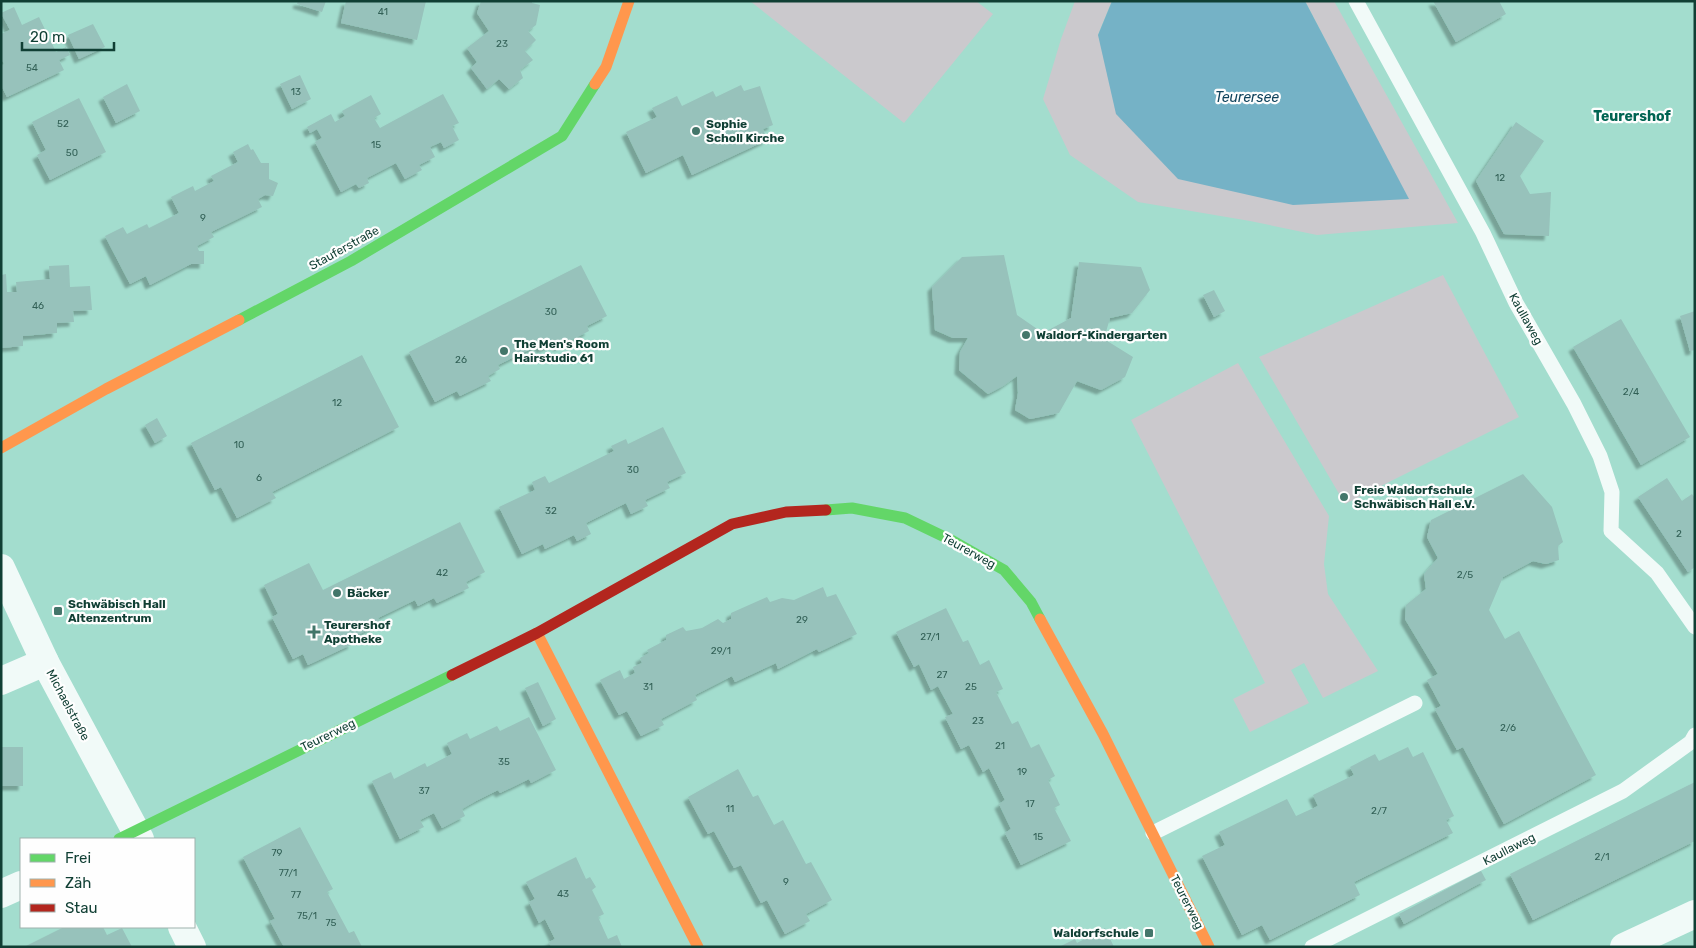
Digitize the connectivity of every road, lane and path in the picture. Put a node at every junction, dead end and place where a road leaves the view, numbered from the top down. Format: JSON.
{"nodes":[{"id":1,"x":629,"y":1,"type":"edge"},
{"id":2,"x":1356,"y":1,"type":"edge"},
{"id":3,"x":1,"y":448,"type":"edge"},
{"id":4,"x":1,"y":568,"type":"edge"},
{"id":5,"x":1695,"y":627,"type":"edge"},
{"id":6,"x":537,"y":633,"type":"junction"},
{"id":7,"x":45,"y":662,"type":"junction"},
{"id":8,"x":1,"y":681,"type":"edge"},
{"id":9,"x":1415,"y":703,"type":"dead end"},
{"id":10,"x":1695,"y":735,"type":"edge"},
{"id":11,"x":1152,"y":833,"type":"junction"},
{"id":12,"x":132,"y":837,"type":"edge"},
{"id":13,"x":20,"y":885,"type":"edge"},
{"id":14,"x":1,"y":894,"type":"edge"},
{"id":15,"x":1695,"y":914,"type":"edge"},
{"id":16,"x":182,"y":928,"type":"edge"},
{"id":17,"x":192,"y":947,"type":"edge"},
{"id":18,"x":698,"y":947,"type":"edge"},
{"id":19,"x":1209,"y":947,"type":"edge"},
{"id":20,"x":1312,"y":947,"type":"edge"},
{"id":21,"x":1624,"y":947,"type":"edge"}],
"edges":[{"from":1,"to":3,"type":"street","name":"Stauferstraße"},
{"from":2,"to":5,"type":"lane","name":"Kaullaweg"},
{"from":4,"to":7,"type":"street","name":"Michaelstraße"},
{"from":6,"to":11,"type":"street","name":"Teurerweg"},
{"from":6,"to":12,"type":"street","name":"Teurerweg"},
{"from":6,"to":18,"type":"street"},
{"from":7,"to":8,"type":"street"},
{"from":7,"to":12,"type":"street","name":"Michaelstraße"},
{"from":9,"to":11,"type":"lane"},
{"from":10,"to":20,"type":"lane","name":"Kaullaweg"},
{"from":11,"to":19,"type":"street","name":"Teurerweg"},
{"from":13,"to":14,"type":"street"},
{"from":15,"to":21,"type":"street"},
{"from":16,"to":17,"type":"street"}]}
